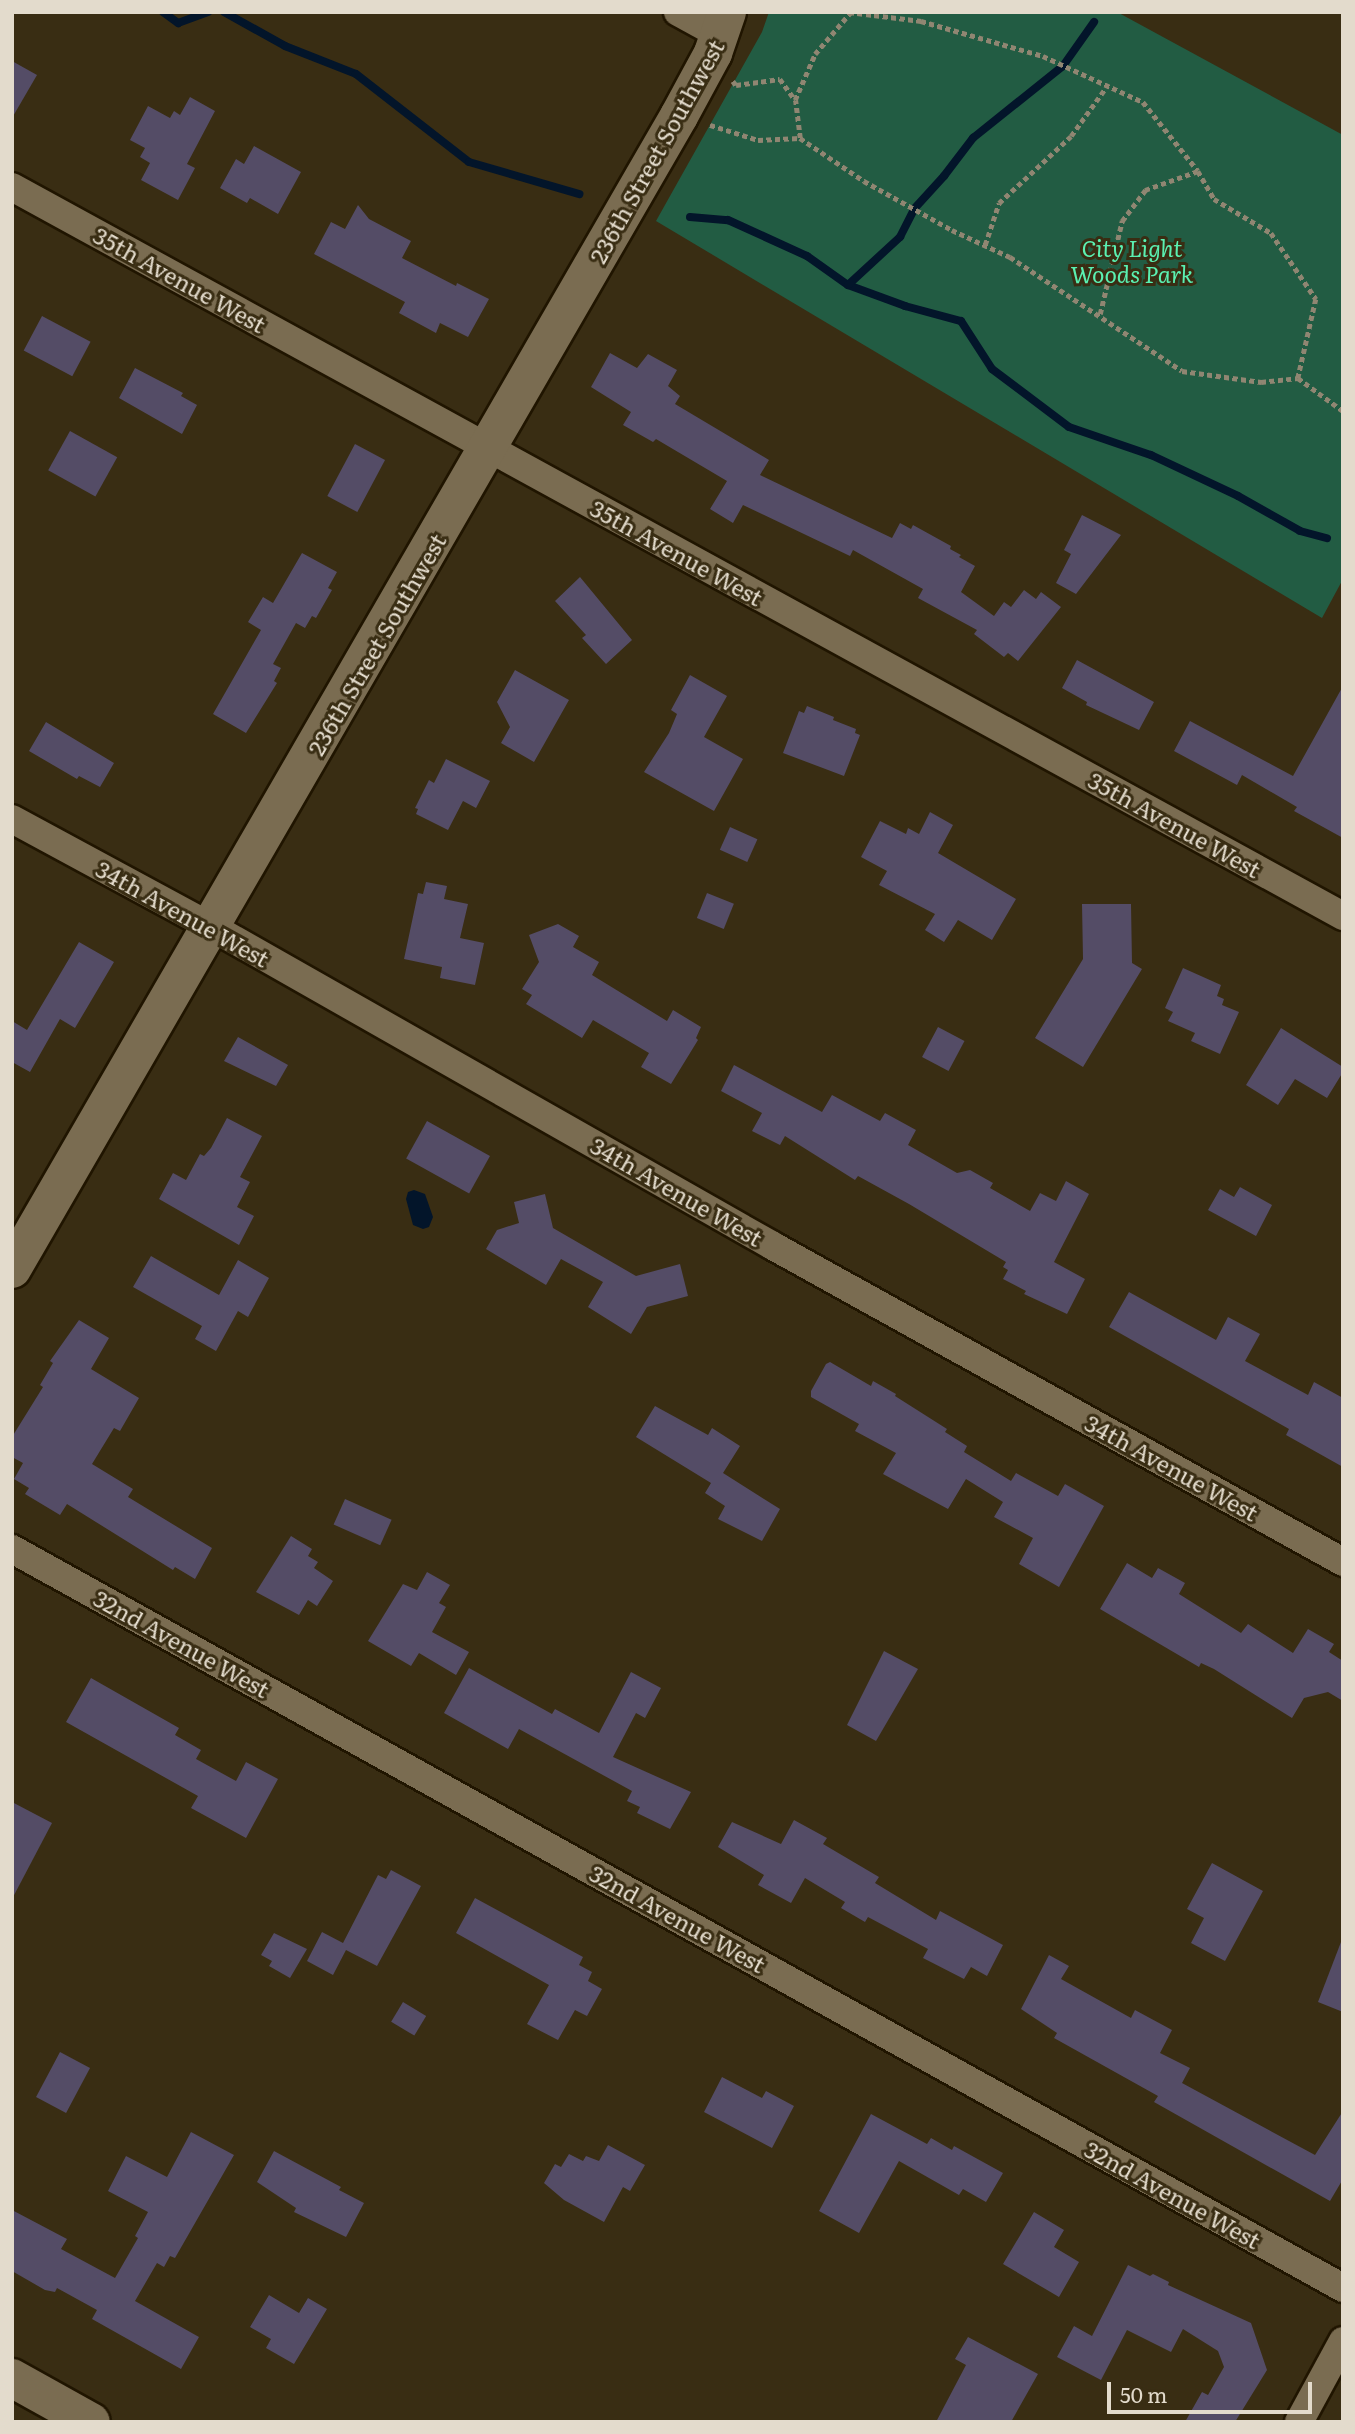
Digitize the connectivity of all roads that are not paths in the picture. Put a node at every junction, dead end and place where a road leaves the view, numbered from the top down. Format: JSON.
{"nodes":[{"id":1,"x":678,"y":12,"type":"edge"},
{"id":2,"x":720,"y":33,"type":"edge"},
{"id":3,"x":12,"y":187,"type":"edge"},
{"id":4,"x":489,"y":449,"type":"junction"},
{"id":5,"x":12,"y":819,"type":"edge"},
{"id":6,"x":1343,"y":916,"type":"edge"},
{"id":7,"x":212,"y":927,"type":"junction"},
{"id":8,"x":12,"y":1269,"type":"edge"},
{"id":9,"x":12,"y":1549,"type":"edge"},
{"id":10,"x":1343,"y":1562,"type":"edge"},
{"id":11,"x":1343,"y":2288,"type":"edge"},
{"id":12,"x":1343,"y":2341,"type":"edge"},
{"id":13,"x":12,"y":2378,"type":"edge"},
{"id":14,"x":91,"y":2422,"type":"edge"},
{"id":15,"x":1298,"y":2422,"type":"edge"}],
"edges":[{"from":1,"to":2,"type":"street"},
{"from":2,"to":4,"type":"street","name":"236th Street Southwest"},
{"from":3,"to":4,"type":"street","name":"35th Avenue West"},
{"from":4,"to":6,"type":"street","name":"35th Avenue West"},
{"from":4,"to":7,"type":"street","name":"236th Street Southwest"},
{"from":5,"to":7,"type":"street","name":"34th Avenue West"},
{"from":7,"to":8,"type":"street","name":"236th Street Southwest"},
{"from":7,"to":10,"type":"street","name":"34th Avenue West"},
{"from":9,"to":11,"type":"street","name":"32nd Avenue West"},
{"from":12,"to":15,"type":"street"},
{"from":13,"to":14,"type":"street"}]}
